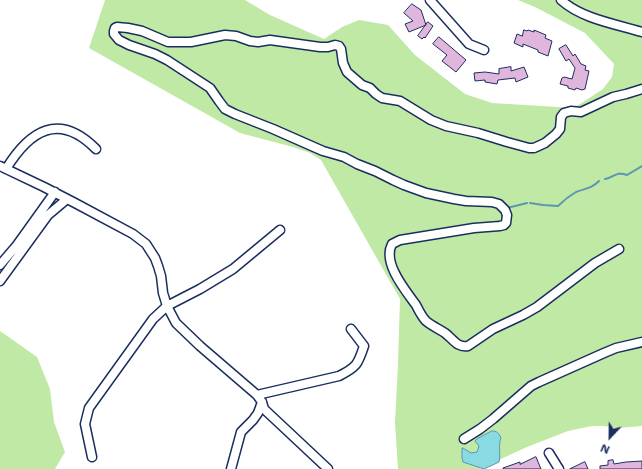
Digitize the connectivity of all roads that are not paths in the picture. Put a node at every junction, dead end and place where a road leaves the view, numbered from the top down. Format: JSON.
{"nodes":[{"id":1,"x":430,"y":0,"type":"edge"},
{"id":2,"x":561,"y":0,"type":"edge"},
{"id":3,"x":642,"y":32,"type":"edge"},
{"id":4,"x":484,"y":50,"type":"dead end"},
{"id":5,"x":642,"y":89,"type":"edge"},
{"id":6,"x":96,"y":149,"type":"dead end"},
{"id":7,"x":3,"y":168,"type":"edge"},
{"id":8,"x":55,"y":192,"type":"junction"},
{"id":9,"x":67,"y":199,"type":"junction"},
{"id":10,"x":280,"y":230,"type":"dead end"},
{"id":11,"x":619,"y":249,"type":"dead end"},
{"id":12,"x":0,"y":265,"type":"edge"},
{"id":13,"x":0,"y":281,"type":"edge"},
{"id":14,"x":166,"y":306,"type":"junction"},
{"id":15,"x":351,"y":329,"type":"dead end"},
{"id":16,"x":642,"y":342,"type":"edge"},
{"id":17,"x":257,"y":395,"type":"junction"},
{"id":18,"x":263,"y":405,"type":"junction"},
{"id":19,"x":464,"y":439,"type":"dead end"},
{"id":20,"x":549,"y":453,"type":"dead end"},
{"id":21,"x":92,"y":457,"type":"dead end"},
{"id":22,"x":231,"y":469,"type":"edge"},
{"id":23,"x":320,"y":469,"type":"edge"},
{"id":24,"x":328,"y":469,"type":"edge"},
{"id":25,"x":559,"y":469,"type":"edge"}],
"edges":[{"from":1,"to":4,"type":"street"},
{"from":2,"to":3,"type":"street"},
{"from":5,"to":11,"type":"street"},
{"from":6,"to":7,"type":"street"},
{"from":7,"to":8,"type":"street"},
{"from":8,"to":9,"type":"street"},
{"from":8,"to":12,"type":"street"},
{"from":9,"to":13,"type":"street"},
{"from":9,"to":14,"type":"street"},
{"from":10,"to":14,"type":"street"},
{"from":14,"to":17,"type":"street"},
{"from":14,"to":21,"type":"street"},
{"from":15,"to":17,"type":"street"},
{"from":16,"to":19,"type":"street"},
{"from":17,"to":18,"type":"street"},
{"from":18,"to":22,"type":"street"},
{"from":18,"to":23,"type":"street"},
{"from":18,"to":24,"type":"street"},
{"from":20,"to":25,"type":"street"}]}
